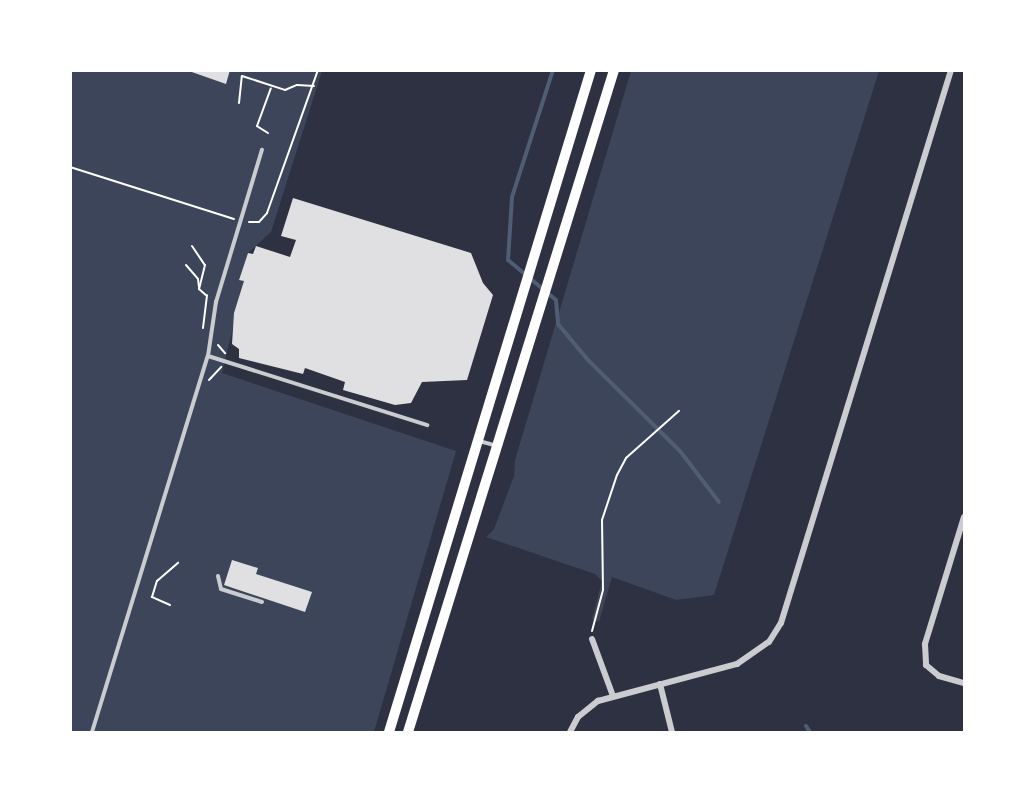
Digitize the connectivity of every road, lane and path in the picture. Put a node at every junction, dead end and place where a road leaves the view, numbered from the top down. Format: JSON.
{"nodes":[{"id":1,"x":318,"y":70,"type":"edge"},
{"id":2,"x":591,"y":70,"type":"edge"},
{"id":3,"x":614,"y":70,"type":"edge"},
{"id":4,"x":951,"y":70,"type":"edge"},
{"id":5,"x":314,"y":86,"type":"junction"},
{"id":6,"x":272,"y":87,"type":"junction"},
{"id":7,"x":238,"y":103,"type":"dead end"},
{"id":8,"x":268,"y":133,"type":"dead end"},
{"id":9,"x":262,"y":150,"type":"dead end"},
{"id":10,"x":70,"y":167,"type":"edge"},
{"id":11,"x":240,"y":221,"type":"junction"},
{"id":12,"x":192,"y":246,"type":"dead end"},
{"id":13,"x":186,"y":265,"type":"dead end"},
{"id":14,"x":199,"y":289,"type":"junction"},
{"id":15,"x":216,"y":302,"type":"junction"},
{"id":16,"x":208,"y":356,"type":"junction"},
{"id":17,"x":679,"y":411,"type":"dead end"},
{"id":18,"x":427,"y":425,"type":"dead end"},
{"id":19,"x":478,"y":440,"type":"junction"},
{"id":20,"x":497,"y":446,"type":"junction"},
{"id":21,"x":964,"y":517,"type":"edge"},
{"id":22,"x":178,"y":563,"type":"dead end"},
{"id":23,"x":218,"y":576,"type":"dead end"},
{"id":24,"x":262,"y":603,"type":"dead end"},
{"id":25,"x":170,"y":605,"type":"dead end"},
{"id":26,"x":592,"y":639,"type":"joint"},
{"id":27,"x":964,"y":683,"type":"edge"},
{"id":28,"x":660,"y":684,"type":"junction"},
{"id":29,"x":613,"y":696,"type":"junction"},
{"id":30,"x":92,"y":732,"type":"edge"},
{"id":31,"x":389,"y":732,"type":"edge"},
{"id":32,"x":408,"y":732,"type":"edge"},
{"id":33,"x":570,"y":732,"type":"edge"},
{"id":34,"x":672,"y":732,"type":"edge"}],
"edges":[{"from":1,"to":5,"type":"path"},
{"from":2,"to":19,"type":"main road"},
{"from":3,"to":20,"type":"main road"},
{"from":4,"to":28,"type":"street"},
{"from":5,"to":6,"type":"path"},
{"from":5,"to":11,"type":"path"},
{"from":6,"to":7,"type":"path"},
{"from":6,"to":8,"type":"path"},
{"from":9,"to":11,"type":"lane"},
{"from":10,"to":11,"type":"path"},
{"from":11,"to":15,"type":"lane"},
{"from":12,"to":14,"type":"path"},
{"from":13,"to":14,"type":"path"},
{"from":14,"to":15,"type":"path"},
{"from":15,"to":16,"type":"lane"},
{"from":16,"to":18,"type":"lane"},
{"from":16,"to":30,"type":"lane"},
{"from":17,"to":26,"type":"path"},
{"from":19,"to":20,"type":"lane"},
{"from":19,"to":31,"type":"main road"},
{"from":20,"to":32,"type":"main road"},
{"from":21,"to":27,"type":"street"},
{"from":22,"to":25,"type":"path"},
{"from":23,"to":24,"type":"lane"},
{"from":26,"to":29,"type":"street"},
{"from":28,"to":29,"type":"street"},
{"from":28,"to":34,"type":"street"},
{"from":29,"to":33,"type":"street"}]}
